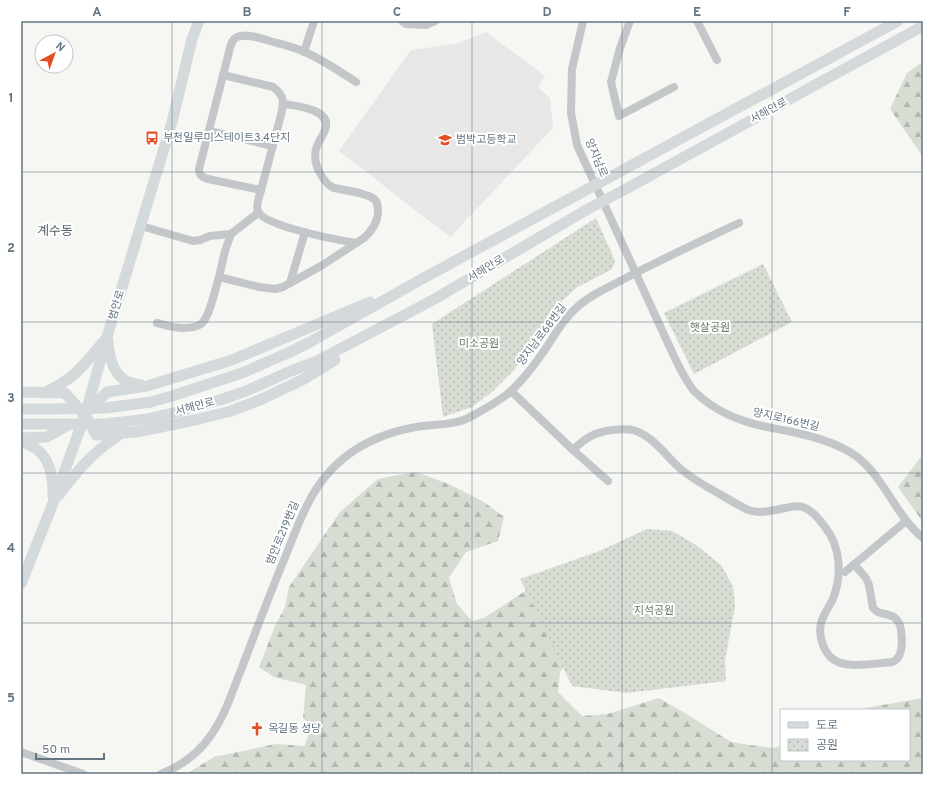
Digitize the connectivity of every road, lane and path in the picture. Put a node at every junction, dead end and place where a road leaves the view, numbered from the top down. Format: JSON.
{"nodes":[{"id":1,"x":199,"y":21,"type":"edge"},
{"id":2,"x":314,"y":21,"type":"edge"},
{"id":3,"x":402,"y":21,"type":"edge"},
{"id":4,"x":436,"y":21,"type":"edge"},
{"id":5,"x":582,"y":21,"type":"edge"},
{"id":6,"x":630,"y":21,"type":"edge"},
{"id":7,"x":697,"y":21,"type":"edge"},
{"id":8,"x":898,"y":21,"type":"edge"},
{"id":9,"x":923,"y":26,"type":"edge"},
{"id":10,"x":304,"y":52,"type":"junction"},
{"id":11,"x":717,"y":60,"type":"dead end"},
{"id":12,"x":223,"y":75,"type":"junction"},
{"id":13,"x":356,"y":82,"type":"dead end"},
{"id":14,"x":674,"y":87,"type":"dead end"},
{"id":15,"x":284,"y":104,"type":"junction"},
{"id":16,"x":209,"y":131,"type":"junction"},
{"id":17,"x":273,"y":146,"type":"junction"},
{"id":18,"x":261,"y":190,"type":"junction"},
{"id":19,"x":258,"y":213,"type":"junction"},
{"id":20,"x":739,"y":223,"type":"dead end"},
{"id":21,"x":141,"y":226,"type":"junction"},
{"id":22,"x":305,"y":232,"type":"junction"},
{"id":23,"x":231,"y":234,"type":"junction"},
{"id":24,"x":356,"y":243,"type":"junction"},
{"id":25,"x":635,"y":273,"type":"junction"},
{"id":26,"x":219,"y":277,"type":"junction"},
{"id":27,"x":420,"y":280,"type":"junction"},
{"id":28,"x":290,"y":283,"type":"junction"},
{"id":29,"x":432,"y":301,"type":"junction"},
{"id":30,"x":157,"y":323,"type":"dead end"},
{"id":31,"x":107,"y":337,"type":"junction"},
{"id":32,"x":147,"y":386,"type":"junction"},
{"id":33,"x":511,"y":391,"type":"junction"},
{"id":34,"x":21,"y":392,"type":"edge"},
{"id":35,"x":42,"y":393,"type":"junction"},
{"id":36,"x":21,"y":409,"type":"edge"},
{"id":37,"x":85,"y":415,"type":"junction"},
{"id":38,"x":21,"y":424,"type":"edge"},
{"id":39,"x":121,"y":434,"type":"junction"},
{"id":40,"x":21,"y":438,"type":"edge"},
{"id":41,"x":21,"y":442,"type":"edge"},
{"id":42,"x":573,"y":450,"type":"junction"},
{"id":43,"x":608,"y":481,"type":"dead end"},
{"id":44,"x":53,"y":503,"type":"junction"},
{"id":45,"x":906,"y":521,"type":"junction"},
{"id":46,"x":923,"y":538,"type":"edge"},
{"id":47,"x":854,"y":564,"type":"junction"},
{"id":48,"x":845,"y":572,"type":"dead end"},
{"id":49,"x":21,"y":584,"type":"edge"},
{"id":50,"x":21,"y":752,"type":"edge"},
{"id":51,"x":83,"y":774,"type":"edge"},
{"id":52,"x":161,"y":774,"type":"edge"}],
"edges":[{"from":1,"to":21,"type":"main road","name":"범안로"},
{"from":2,"to":10,"type":"street"},
{"from":3,"to":4,"type":"street"},
{"from":5,"to":25,"type":"street","name":"양지남로"},
{"from":6,"to":14,"type":"street"},
{"from":7,"to":11,"type":"street"},
{"from":8,"to":27,"type":"main road","name":"서해안로"},
{"from":9,"to":29,"type":"main road","name":"서해안로"},
{"from":10,"to":12,"type":"street"},
{"from":10,"to":13,"type":"street"},
{"from":12,"to":15,"type":"street"},
{"from":12,"to":16,"type":"street"},
{"from":15,"to":17,"type":"street"},
{"from":15,"to":24,"type":"street"},
{"from":16,"to":17,"type":"street"},
{"from":16,"to":18,"type":"street"},
{"from":17,"to":18,"type":"street"},
{"from":18,"to":19,"type":"street"},
{"from":19,"to":22,"type":"street"},
{"from":19,"to":23,"type":"street"},
{"from":20,"to":25,"type":"street","name":"양지남로68번길"},
{"from":21,"to":23,"type":"street"},
{"from":21,"to":31,"type":"main road","name":"범안로"},
{"from":22,"to":24,"type":"street"},
{"from":22,"to":28,"type":"street"},
{"from":23,"to":26,"type":"street"},
{"from":24,"to":28,"type":"street"},
{"from":25,"to":33,"type":"street","name":"양지남로68번길"},
{"from":25,"to":45,"type":"street","name":"양지로166번길"},
{"from":26,"to":28,"type":"street"},
{"from":26,"to":30,"type":"street"},
{"from":27,"to":32,"type":"main road"},
{"from":27,"to":36,"type":"main road","name":"서해안로"},
{"from":29,"to":38,"type":"main road","name":"서해안로"},
{"from":29,"to":39,"type":"main road"},
{"from":31,"to":32,"type":"main road"},
{"from":31,"to":35,"type":"main road"},
{"from":31,"to":37,"type":"main road","name":"범안로"},
{"from":32,"to":37,"type":"main road"},
{"from":33,"to":42,"type":"street"},
{"from":33,"to":52,"type":"street","name":"범안로219번길"},
{"from":34,"to":35,"type":"main road"},
{"from":35,"to":37,"type":"main road"},
{"from":37,"to":39,"type":"main road"},
{"from":37,"to":40,"type":"main road"},
{"from":37,"to":44,"type":"main road","name":"범안로"},
{"from":39,"to":44,"type":"main road"},
{"from":41,"to":44,"type":"main road"},
{"from":42,"to":43,"type":"street"},
{"from":42,"to":47,"type":"street"},
{"from":44,"to":49,"type":"main road","name":"범안로"},
{"from":45,"to":46,"type":"street","name":"양지로166번길"},
{"from":45,"to":47,"type":"street"},
{"from":47,"to":48,"type":"street"},
{"from":50,"to":51,"type":"street"}]}
